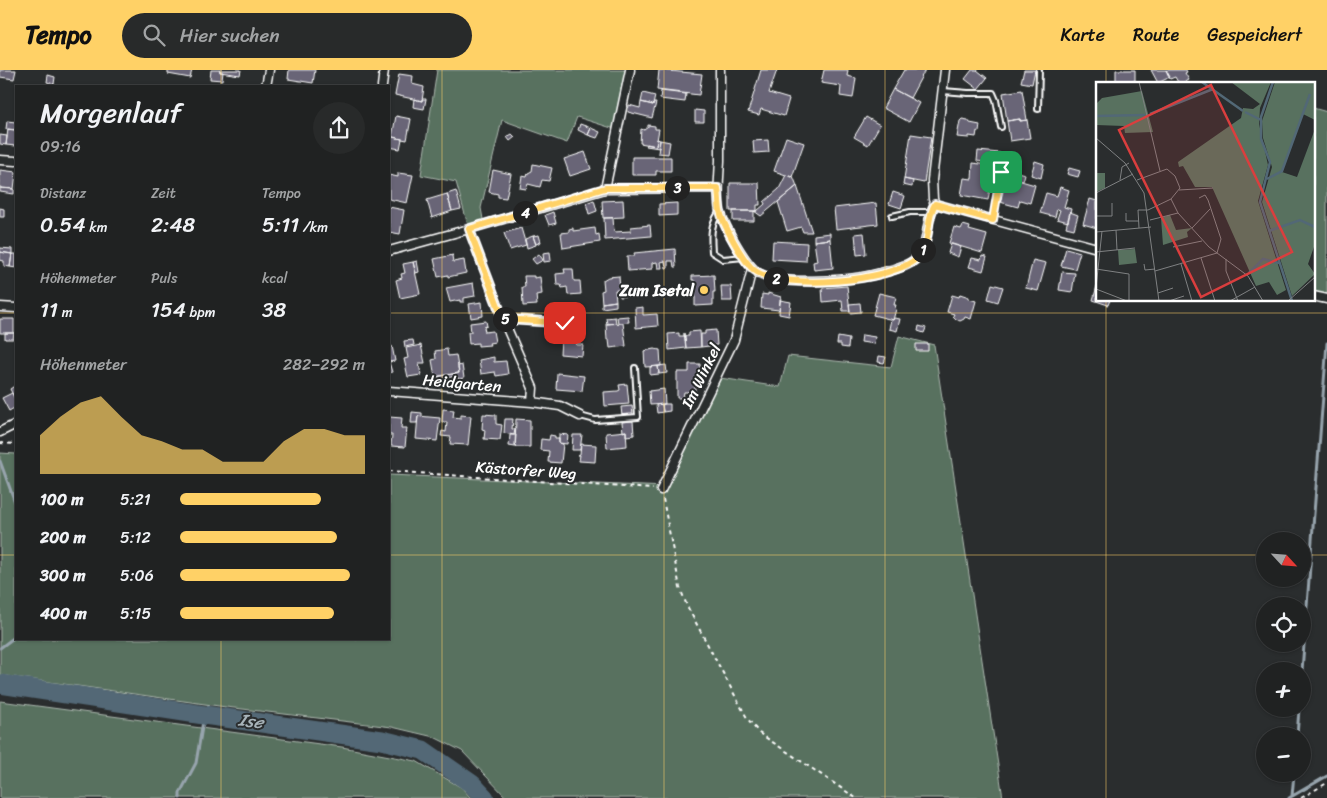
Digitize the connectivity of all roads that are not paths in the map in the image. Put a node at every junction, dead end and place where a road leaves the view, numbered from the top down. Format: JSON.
{"nodes":[{"id":1,"x":269,"y":70,"type":"edge"},
{"id":2,"x":384,"y":70,"type":"edge"},
{"id":3,"x":630,"y":70,"type":"edge"},
{"id":4,"x":720,"y":70,"type":"edge"},
{"id":5,"x":946,"y":70,"type":"edge"},
{"id":6,"x":1039,"y":70,"type":"edge"},
{"id":7,"x":266,"y":85,"type":"edge"},
{"id":8,"x":382,"y":85,"type":"edge"},
{"id":9,"x":943,"y":91,"type":"junction"},
{"id":10,"x":1038,"y":110,"type":"dead end"},
{"id":11,"x":1001,"y":127,"type":"dead end"},
{"id":12,"x":0,"y":160,"type":"edge"},
{"id":13,"x":15,"y":161,"type":"edge"},
{"id":14,"x":1001,"y":172,"type":"dead end"},
{"id":15,"x":605,"y":188,"type":"junction"},
{"id":16,"x":718,"y":188,"type":"junction"},
{"id":17,"x":935,"y":204,"type":"junction"},
{"id":18,"x":720,"y":212,"type":"junction"},
{"id":19,"x":931,"y":212,"type":"junction"},
{"id":20,"x":892,"y":216,"type":"dead end"},
{"id":21,"x":993,"y":220,"type":"junction"},
{"id":22,"x":469,"y":229,"type":"junction"},
{"id":23,"x":1096,"y":248,"type":"edge"},
{"id":24,"x":390,"y":251,"type":"edge"},
{"id":25,"x":744,"y":257,"type":"junction"},
{"id":26,"x":752,"y":269,"type":"junction"},
{"id":27,"x":1314,"y":296,"type":"edge"},
{"id":28,"x":1327,"y":298,"type":"edge"},
{"id":29,"x":0,"y":307,"type":"edge"},
{"id":30,"x":15,"y":308,"type":"edge"},
{"id":31,"x":576,"y":316,"type":"dead end"},
{"id":32,"x":503,"y":319,"type":"junction"},
{"id":33,"x":636,"y":368,"type":"dead end"},
{"id":34,"x":390,"y":390,"type":"edge"},
{"id":35,"x":532,"y":402,"type":"junction"},
{"id":36,"x":580,"y":416,"type":"joint"},
{"id":37,"x":15,"y":424,"type":"edge"},
{"id":38,"x":0,"y":432,"type":"edge"},
{"id":39,"x":661,"y":490,"type":"road end"}],
"edges":[{"from":1,"to":7,"type":"street"},
{"from":2,"to":8,"type":"street"},
{"from":3,"to":15,"type":"street"},
{"from":4,"to":16,"type":"street"},
{"from":5,"to":9,"type":"street"},
{"from":6,"to":10,"type":"lane"},
{"from":9,"to":11,"type":"lane"},
{"from":9,"to":17,"type":"street"},
{"from":12,"to":13,"type":"street"},
{"from":14,"to":21,"type":"lane"},
{"from":15,"to":16,"type":"street"},
{"from":15,"to":22,"type":"street"},
{"from":16,"to":18,"type":"street"},
{"from":17,"to":19,"type":"street"},
{"from":17,"to":21,"type":"street"},
{"from":18,"to":25,"type":"street"},
{"from":18,"to":25,"type":"lane"},
{"from":19,"to":20,"type":"lane"},
{"from":19,"to":26,"type":"street"},
{"from":21,"to":23,"type":"street"},
{"from":22,"to":24,"type":"street"},
{"from":22,"to":32,"type":"street","name":"Heidgarten"},
{"from":25,"to":26,"type":"street"},
{"from":26,"to":39,"type":"street","name":"Im Winkel"},
{"from":27,"to":28,"type":"street"},
{"from":29,"to":30,"type":"street"},
{"from":31,"to":32,"type":"street"},
{"from":32,"to":35,"type":"street","name":"Heidgarten"},
{"from":33,"to":36,"type":"lane"},
{"from":34,"to":35,"type":"street","name":"Heidgarten"},
{"from":35,"to":36,"type":"street","name":"Heidgarten"},
{"from":37,"to":38,"type":"street"}]}
